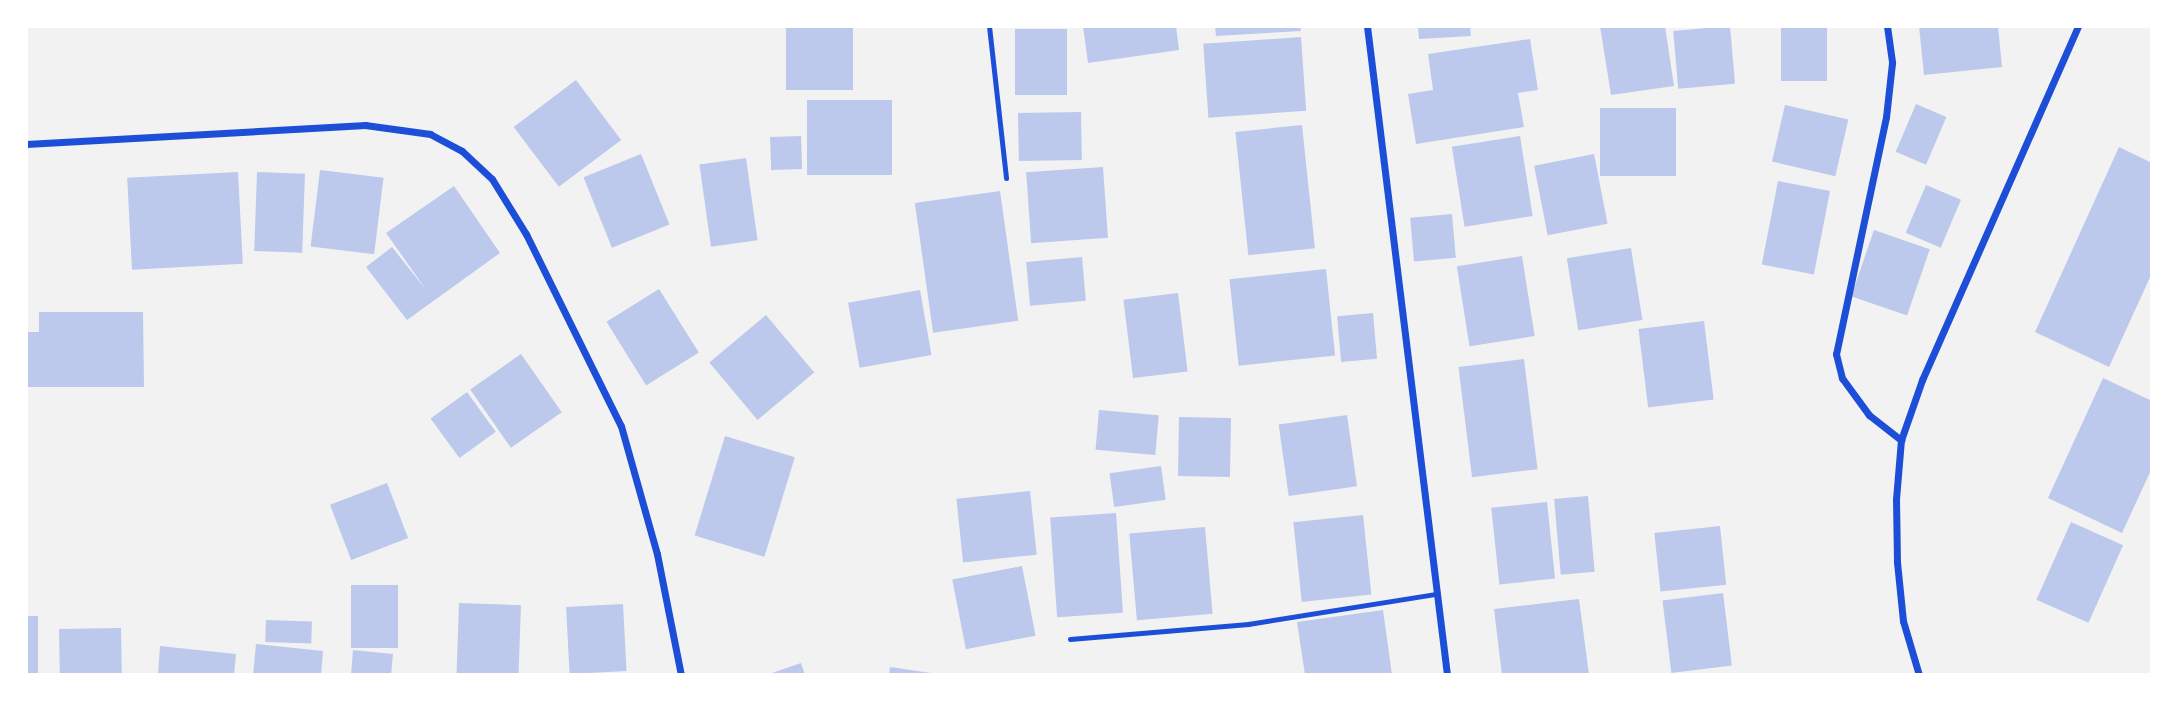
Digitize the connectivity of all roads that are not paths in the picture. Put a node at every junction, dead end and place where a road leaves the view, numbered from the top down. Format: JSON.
{"nodes":[{"id":1,"x":989,"y":26,"type":"edge"},
{"id":2,"x":1367,"y":26,"type":"edge"},
{"id":3,"x":1887,"y":26,"type":"edge"},
{"id":4,"x":2078,"y":26,"type":"edge"},
{"id":5,"x":26,"y":144,"type":"edge"},
{"id":6,"x":1006,"y":178,"type":"dead end"},
{"id":7,"x":1901,"y":440,"type":"junction"},
{"id":8,"x":1435,"y":594,"type":"junction"},
{"id":9,"x":1070,"y":639,"type":"dead end"},
{"id":10,"x":681,"y":675,"type":"edge"},
{"id":11,"x":1447,"y":675,"type":"edge"},
{"id":12,"x":1919,"y":675,"type":"edge"}],
"edges":[{"from":1,"to":6,"type":"lane"},
{"from":2,"to":8,"type":"street"},
{"from":3,"to":7,"type":"street"},
{"from":4,"to":7,"type":"street"},
{"from":5,"to":10,"type":"street"},
{"from":7,"to":12,"type":"street"},
{"from":8,"to":9,"type":"lane"},
{"from":8,"to":11,"type":"street"}]}
